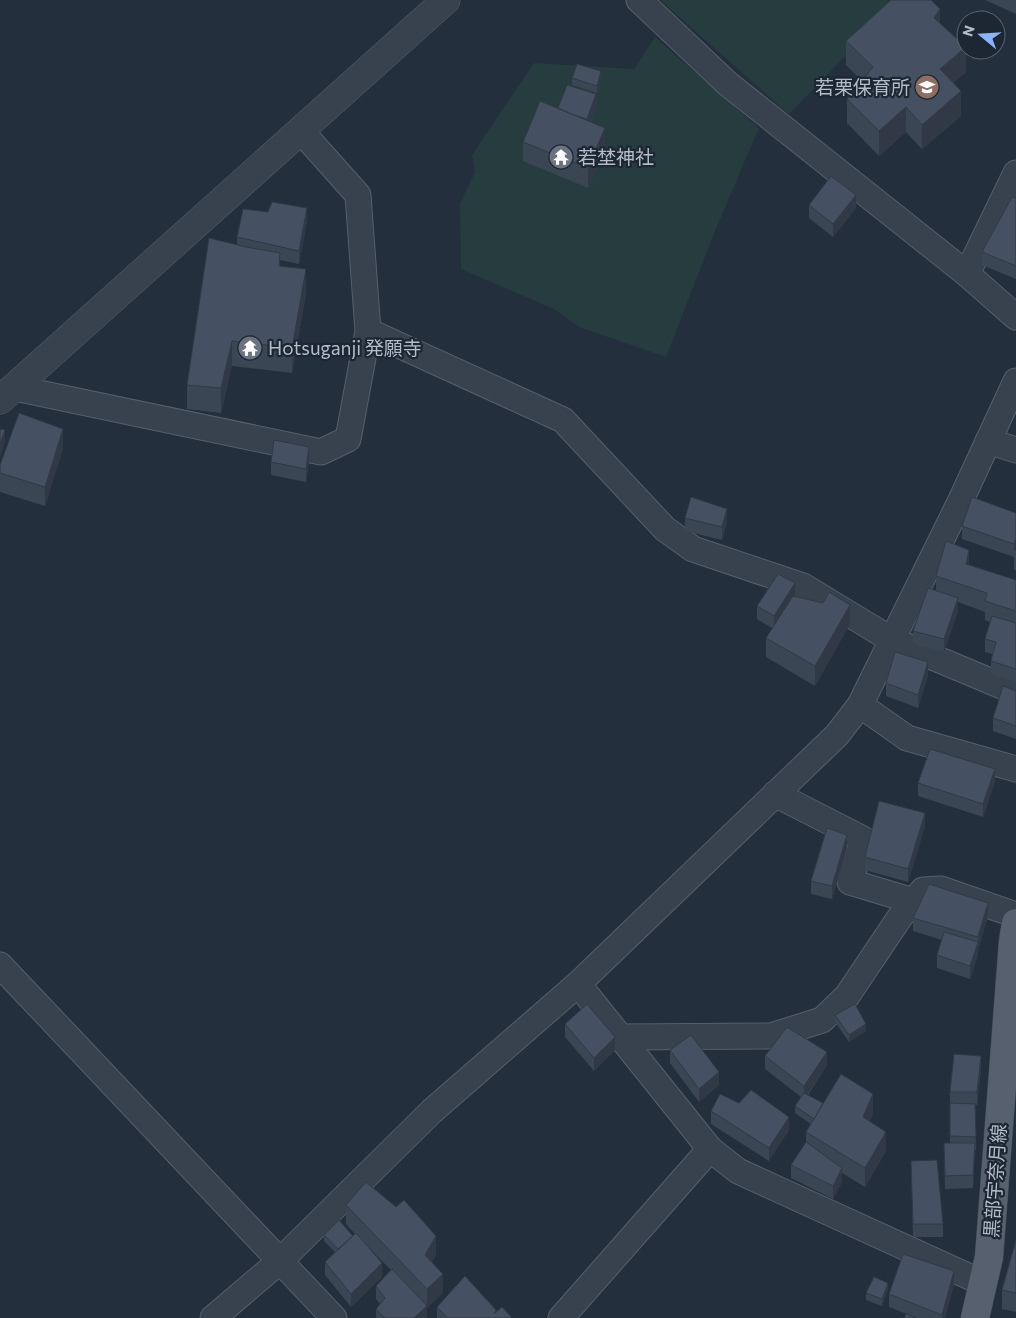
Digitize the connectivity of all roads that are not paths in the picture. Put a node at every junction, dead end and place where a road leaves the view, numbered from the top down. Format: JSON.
{"nodes":[{"id":1,"x":446,"y":0,"type":"edge"},
{"id":2,"x":639,"y":0,"type":"edge"},
{"id":3,"x":301,"y":131,"type":"junction"},
{"id":4,"x":1016,"y":173,"type":"edge"},
{"id":5,"x":967,"y":274,"type":"junction"},
{"id":6,"x":1016,"y":317,"type":"edge"},
{"id":7,"x":368,"y":331,"type":"junction"},
{"id":8,"x":1016,"y":381,"type":"edge"},
{"id":9,"x":8,"y":394,"type":"edge"},
{"id":10,"x":988,"y":441,"type":"junction"},
{"id":11,"x":1016,"y":450,"type":"edge"},
{"id":12,"x":892,"y":640,"type":"junction"},
{"id":13,"x":1016,"y":692,"type":"edge"},
{"id":14,"x":860,"y":705,"type":"junction"},
{"id":15,"x":1016,"y":769,"type":"edge"},
{"id":16,"x":775,"y":794,"type":"junction"},
{"id":17,"x":914,"y":901,"type":"junction"},
{"id":18,"x":1016,"y":915,"type":"edge"},
{"id":19,"x":1016,"y":923,"type":"edge"},
{"id":20,"x":0,"y":967,"type":"edge"},
{"id":21,"x":578,"y":984,"type":"junction"},
{"id":22,"x":621,"y":1037,"type":"junction"},
{"id":23,"x":710,"y":1149,"type":"junction"},
{"id":24,"x":280,"y":1261,"type":"junction"},
{"id":25,"x":983,"y":1282,"type":"junction"},
{"id":26,"x":213,"y":1318,"type":"edge"},
{"id":27,"x":334,"y":1318,"type":"edge"},
{"id":28,"x":561,"y":1318,"type":"edge"},
{"id":29,"x":975,"y":1318,"type":"edge"}],
"edges":[{"from":1,"to":3,"type":"street"},
{"from":2,"to":5,"type":"street"},
{"from":3,"to":7,"type":"street"},
{"from":3,"to":9,"type":"street"},
{"from":4,"to":5,"type":"street"},
{"from":5,"to":6,"type":"street"},
{"from":7,"to":9,"type":"street"},
{"from":7,"to":12,"type":"street"},
{"from":8,"to":10,"type":"street"},
{"from":10,"to":11,"type":"street"},
{"from":10,"to":12,"type":"street"},
{"from":12,"to":13,"type":"street"},
{"from":12,"to":14,"type":"street"},
{"from":14,"to":15,"type":"street"},
{"from":14,"to":16,"type":"street"},
{"from":16,"to":17,"type":"street"},
{"from":16,"to":21,"type":"street"},
{"from":17,"to":18,"type":"street"},
{"from":17,"to":22,"type":"street"},
{"from":19,"to":25,"type":"main road","name":"黒部宇奈月線"},
{"from":20,"to":24,"type":"street"},
{"from":21,"to":22,"type":"street"},
{"from":21,"to":24,"type":"street"},
{"from":22,"to":23,"type":"street"},
{"from":23,"to":25,"type":"street"},
{"from":23,"to":28,"type":"street"},
{"from":24,"to":26,"type":"street"},
{"from":24,"to":27,"type":"street"},
{"from":25,"to":29,"type":"main road","name":"黒部宇奈月線"}]}
